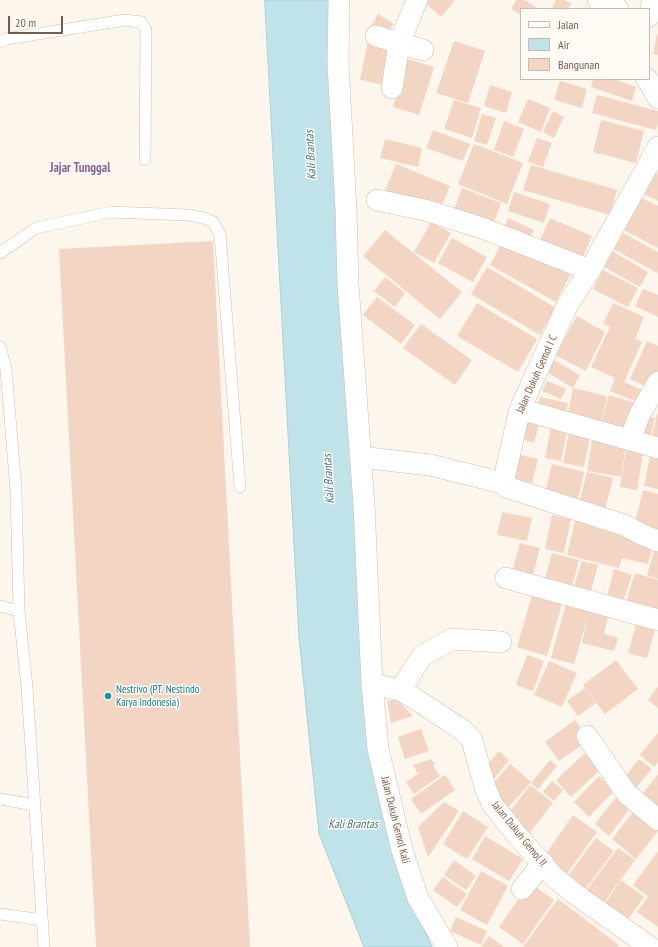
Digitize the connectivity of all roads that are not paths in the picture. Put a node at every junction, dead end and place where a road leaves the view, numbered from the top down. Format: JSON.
{"nodes":[{"id":1,"x":339,"y":0,"type":"edge"},
{"id":2,"x":417,"y":0,"type":"edge"},
{"id":3,"x":598,"y":0,"type":"edge"},
{"id":4,"x":652,"y":0,"type":"edge"},
{"id":5,"x":616,"y":8,"type":"edge"},
{"id":6,"x":650,"y":11,"type":"edge"},
{"id":7,"x":376,"y":36,"type":"dead end"},
{"id":8,"x":0,"y":42,"type":"edge"},
{"id":9,"x":399,"y":44,"type":"junction"},
{"id":10,"x":423,"y":50,"type":"dead end"},
{"id":11,"x":648,"y":80,"type":"edge"},
{"id":12,"x":392,"y":88,"type":"dead end"},
{"id":13,"x":658,"y":98,"type":"edge"},
{"id":14,"x":658,"y":147,"type":"edge"},
{"id":15,"x":145,"y":160,"type":"dead end"},
{"id":16,"x":377,"y":200,"type":"dead end"},
{"id":17,"x":0,"y":253,"type":"edge"},
{"id":18,"x":590,"y":270,"type":"junction"},
{"id":19,"x":0,"y":347,"type":"edge"},
{"id":20,"x":6,"y":369,"type":"junction"},
{"id":21,"x":0,"y":380,"type":"edge"},
{"id":22,"x":658,"y":382,"type":"edge"},
{"id":23,"x":520,"y":409,"type":"junction"},
{"id":24,"x":630,"y":440,"type":"junction"},
{"id":25,"x":658,"y":448,"type":"edge"},
{"id":26,"x":360,"y":457,"type":"junction"},
{"id":27,"x":503,"y":483,"type":"junction"},
{"id":28,"x":240,"y":487,"type":"dead end"},
{"id":29,"x":658,"y":541,"type":"edge"},
{"id":30,"x":506,"y":578,"type":"dead end"},
{"id":31,"x":0,"y":606,"type":"edge"},
{"id":32,"x":19,"y":611,"type":"junction"},
{"id":33,"x":658,"y":620,"type":"edge"},
{"id":34,"x":501,"y":642,"type":"dead end"},
{"id":35,"x":372,"y":684,"type":"junction"},
{"id":36,"x":400,"y":690,"type":"junction"},
{"id":37,"x":586,"y":736,"type":"dead end"},
{"id":38,"x":0,"y":799,"type":"edge"},
{"id":39,"x":34,"y":805,"type":"junction"},
{"id":40,"x":658,"y":820,"type":"edge"},
{"id":41,"x":543,"y":863,"type":"junction"},
{"id":42,"x":522,"y":889,"type":"dead end"},
{"id":43,"x":0,"y":914,"type":"edge"},
{"id":44,"x":42,"y":920,"type":"junction"},
{"id":45,"x":44,"y":947,"type":"edge"},
{"id":46,"x":447,"y":947,"type":"edge"},
{"id":47,"x":650,"y":947,"type":"edge"}],
"edges":[{"from":1,"to":26,"type":"street","name":"Jalan Dukuh Gemol Kali"},
{"from":2,"to":9,"type":"street"},
{"from":3,"to":5,"type":"street"},
{"from":4,"to":6,"type":"street"},
{"from":7,"to":9,"type":"street"},
{"from":8,"to":15,"type":"lane"},
{"from":9,"to":10,"type":"street"},
{"from":9,"to":12,"type":"street"},
{"from":11,"to":13,"type":"street"},
{"from":14,"to":18,"type":"street","name":"Jalan Dukuh Gemol I C"},
{"from":16,"to":18,"type":"street"},
{"from":17,"to":28,"type":"lane"},
{"from":18,"to":23,"type":"street","name":"Jalan Dukuh Gemol I C"},
{"from":19,"to":20,"type":"lane"},
{"from":20,"to":21,"type":"lane"},
{"from":20,"to":32,"type":"lane"},
{"from":22,"to":24,"type":"street"},
{"from":23,"to":24,"type":"street"},
{"from":23,"to":27,"type":"street","name":"Jalan Dukuh Gemol I C"},
{"from":24,"to":25,"type":"street"},
{"from":26,"to":27,"type":"street"},
{"from":26,"to":35,"type":"street","name":"Jalan Dukuh Gemol Kali"},
{"from":27,"to":29,"type":"street"},
{"from":30,"to":33,"type":"street"},
{"from":31,"to":32,"type":"lane"},
{"from":32,"to":39,"type":"lane"},
{"from":34,"to":36,"type":"street"},
{"from":35,"to":36,"type":"street","name":"Jalan Dukuh Gemol II"},
{"from":35,"to":46,"type":"street","name":"Jalan Dukuh Gemol Kali"},
{"from":36,"to":41,"type":"street","name":"Jalan Dukuh Gemol II"},
{"from":37,"to":40,"type":"street"},
{"from":38,"to":39,"type":"lane"},
{"from":39,"to":44,"type":"lane"},
{"from":41,"to":42,"type":"street"},
{"from":41,"to":47,"type":"street","name":"Jalan Dukuh Gemol II"},
{"from":43,"to":44,"type":"lane"},
{"from":44,"to":45,"type":"lane"}]}
